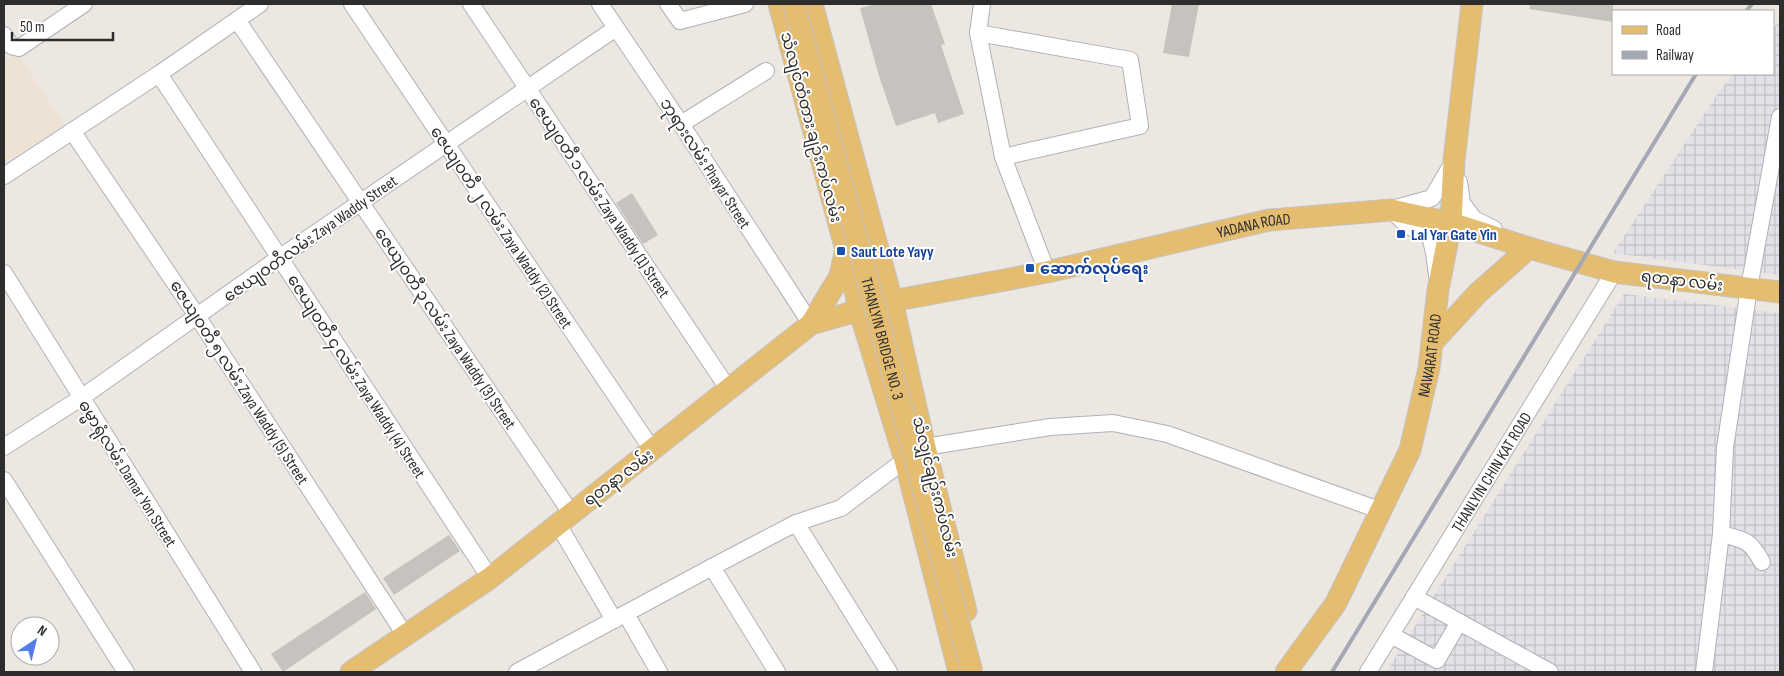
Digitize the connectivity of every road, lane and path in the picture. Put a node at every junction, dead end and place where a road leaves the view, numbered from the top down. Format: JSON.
{"nodes":[{"id":1,"x":84,"y":4,"type":"edge"},
{"id":2,"x":260,"y":4,"type":"edge"},
{"id":3,"x":352,"y":4,"type":"edge"},
{"id":4,"x":471,"y":4,"type":"edge"},
{"id":5,"x":600,"y":4,"type":"edge"},
{"id":6,"x":668,"y":4,"type":"edge"},
{"id":7,"x":745,"y":4,"type":"edge"},
{"id":8,"x":779,"y":4,"type":"edge"},
{"id":9,"x":794,"y":4,"type":"edge"},
{"id":10,"x":812,"y":4,"type":"edge"},
{"id":11,"x":982,"y":4,"type":"edge"},
{"id":12,"x":1472,"y":4,"type":"edge"},
{"id":13,"x":237,"y":20,"type":"junction"},
{"id":14,"x":616,"y":28,"type":"junction"},
{"id":15,"x":820,"y":32,"type":"junction"},
{"id":16,"x":978,"y":33,"type":"junction"},
{"id":17,"x":7,"y":40,"type":"edge"},
{"id":18,"x":788,"y":40,"type":"junction"},
{"id":19,"x":766,"y":71,"type":"dead end"},
{"id":20,"x":159,"y":74,"type":"junction"},
{"id":21,"x":527,"y":88,"type":"junction"},
{"id":22,"x":1780,"y":117,"type":"edge"},
{"id":23,"x":681,"y":124,"type":"junction"},
{"id":24,"x":72,"y":131,"type":"junction"},
{"id":25,"x":446,"y":144,"type":"junction"},
{"id":26,"x":1002,"y":157,"type":"junction"},
{"id":27,"x":1454,"y":160,"type":"junction"},
{"id":28,"x":4,"y":176,"type":"edge"},
{"id":29,"x":361,"y":203,"type":"junction"},
{"id":30,"x":1391,"y":210,"type":"junction"},
{"id":31,"x":1451,"y":223,"type":"junction"},
{"id":32,"x":1529,"y":248,"type":"junction"},
{"id":33,"x":846,"y":250,"type":"junction"},
{"id":34,"x":279,"y":258,"type":"junction"},
{"id":35,"x":1047,"y":272,"type":"junction"},
{"id":36,"x":1614,"y":272,"type":"junction"},
{"id":37,"x":4,"y":273,"type":"edge"},
{"id":38,"x":1750,"y":288,"type":"junction"},
{"id":39,"x":1438,"y":290,"type":"junction"},
{"id":40,"x":1780,"y":292,"type":"edge"},
{"id":41,"x":892,"y":302,"type":"junction"},
{"id":42,"x":860,"y":310,"type":"junction"},
{"id":43,"x":197,"y":316,"type":"junction"},
{"id":44,"x":811,"y":324,"type":"junction"},
{"id":45,"x":1432,"y":343,"type":"junction"},
{"id":46,"x":728,"y":390,"type":"junction"},
{"id":47,"x":81,"y":398,"type":"junction"},
{"id":48,"x":4,"y":447,"type":"edge"},
{"id":49,"x":925,"y":447,"type":"junction"},
{"id":50,"x":653,"y":451,"type":"junction"},
{"id":51,"x":905,"y":460,"type":"junction"},
{"id":52,"x":4,"y":480,"type":"edge"},
{"id":53,"x":1382,"y":511,"type":"junction"},
{"id":54,"x":564,"y":518,"type":"junction"},
{"id":55,"x":796,"y":523,"type":"junction"},
{"id":56,"x":1721,"y":534,"type":"junction"},
{"id":57,"x":1762,"y":562,"type":"dead end"},
{"id":58,"x":712,"y":567,"type":"junction"},
{"id":59,"x":490,"y":578,"type":"junction"},
{"id":60,"x":1414,"y":598,"type":"junction"},
{"id":61,"x":620,"y":617,"type":"junction"},
{"id":62,"x":1459,"y":622,"type":"junction"},
{"id":63,"x":405,"y":635,"type":"junction"},
{"id":64,"x":1391,"y":635,"type":"junction"},
{"id":65,"x":536,"y":668,"type":"edge"},
{"id":66,"x":126,"y":672,"type":"edge"},
{"id":67,"x":253,"y":672,"type":"edge"},
{"id":68,"x":351,"y":672,"type":"edge"},
{"id":69,"x":517,"y":672,"type":"edge"},
{"id":70,"x":659,"y":672,"type":"edge"},
{"id":71,"x":777,"y":672,"type":"edge"},
{"id":72,"x":889,"y":672,"type":"edge"},
{"id":73,"x":959,"y":672,"type":"edge"},
{"id":74,"x":972,"y":672,"type":"edge"},
{"id":75,"x":982,"y":672,"type":"edge"},
{"id":76,"x":1286,"y":672,"type":"edge"},
{"id":77,"x":1368,"y":672,"type":"edge"},
{"id":78,"x":1550,"y":672,"type":"edge"},
{"id":79,"x":1704,"y":672,"type":"edge"}],
"edges":[{"from":1,"to":17,"type":"street"},
{"from":2,"to":13,"type":"street"},
{"from":3,"to":25,"type":"street","name":"ဇေယျဝတီ ၂ လမ်း Zaya Waddy (2) Street"},
{"from":4,"to":21,"type":"street","name":"ဇေယျဝတီ ၁ လမ်း Zaya Waddy (1) Street"},
{"from":5,"to":14,"type":"street","name":"ဘုရားလမ်း Phayar Street"},
{"from":6,"to":7,"type":"street"},
{"from":8,"to":18,"type":"main road","name":"သံလျင်တံတား ချဉ်းကပ်လမ်း"},
{"from":9,"to":74,"type":"main road","name":"THANLYIN BRIDGE NO. 3","bridge":true},
{"from":10,"to":15,"type":"main road","name":"သံလျင်တံတား ချဉ်းကပ်လမ်း"},
{"from":11,"to":16,"type":"street"},
{"from":12,"to":27,"type":"main road","name":"NAWARAT ROAD"},
{"from":13,"to":20,"type":"street"},
{"from":13,"to":29,"type":"street","name":"ဇေယျဝတီ ၃ လမ်း Zaya Waddy (3) Street"},
{"from":14,"to":21,"type":"street","name":"ဇေယျဝတီလမ်း Zaya Waddy Street"},
{"from":14,"to":23,"type":"street","name":"ဘုရားလမ်း Phayar Street"},
{"from":15,"to":18,"type":"main road"},
{"from":15,"to":41,"type":"main road","name":"သံလျင်တံတား ချဉ်းကပ်လမ်း"},
{"from":16,"to":26,"type":"street"},
{"from":16,"to":26,"type":"street"},
{"from":18,"to":33,"type":"main road","name":"သံလျင်တံတား ချဉ်းကပ်လမ်း"},
{"from":19,"to":23,"type":"street"},
{"from":20,"to":24,"type":"street"},
{"from":20,"to":34,"type":"street","name":"ဇေယျဝတီ ၄ လမ်း Zaya Waddy (4) Street"},
{"from":21,"to":25,"type":"street","name":"ဇေယျဝတီလမ်း Zaya Waddy Street"},
{"from":21,"to":46,"type":"street","name":"ဇေယျဝတီ ၁ လမ်း Zaya Waddy (1) Street"},
{"from":22,"to":38,"type":"street"},
{"from":23,"to":44,"type":"street","name":"ဘုရားလမ်း Phayar Street"},
{"from":24,"to":28,"type":"street"},
{"from":24,"to":43,"type":"street","name":"ဇေယျဝတီ ၅ လမ်း Zaya Waddy (5) Street"},
{"from":25,"to":29,"type":"street","name":"ဇေယျဝတီလမ်း Zaya Waddy Street"},
{"from":25,"to":50,"type":"street","name":"ဇေယျဝတီ ၂ လမ်း Zaya Waddy (2) Street"},
{"from":26,"to":35,"type":"street"},
{"from":27,"to":30,"type":"street"},
{"from":27,"to":31,"type":"main road","name":"NAWARAT ROAD"},
{"from":27,"to":32,"type":"street"},
{"from":29,"to":34,"type":"street","name":"ဇေယျဝတီလမ်း Zaya Waddy Street"},
{"from":29,"to":54,"type":"street","name":"ဇေယျဝတီ ၃ လမ်း Zaya Waddy (3) Street"},
{"from":30,"to":31,"type":"main road","name":"YADANA ROAD"},
{"from":30,"to":35,"type":"main road","name":"YADANA ROAD"},
{"from":30,"to":39,"type":"street"},
{"from":31,"to":32,"type":"main road","name":"YADANA ROAD"},
{"from":31,"to":39,"type":"main road","name":"NAWARAT ROAD"},
{"from":32,"to":36,"type":"main road","name":"YADANA ROAD"},
{"from":32,"to":45,"type":"main road"},
{"from":33,"to":42,"type":"main road","name":"သံလျင်တံတား ချဉ်းကပ်လမ်း"},
{"from":33,"to":44,"type":"main road"},
{"from":34,"to":43,"type":"street","name":"ဇေယျဝတီလမ်း Zaya Waddy Street"},
{"from":34,"to":59,"type":"street","name":"ဇေယျဝတီ ၄ လမ်း Zaya Waddy (4) Street"},
{"from":35,"to":41,"type":"main road","name":"YADANA ROAD"},
{"from":36,"to":38,"type":"main road","name":"ရတနာ လမ်း"},
{"from":36,"to":60,"type":"street","name":"THANLYIN CHIN KAT ROAD"},
{"from":37,"to":47,"type":"street","name":"ဓမ္မာရုံလမ်း Damar Yon Street"},
{"from":38,"to":40,"type":"main road"},
{"from":38,"to":56,"type":"street"},
{"from":39,"to":45,"type":"main road","name":"NAWARAT ROAD"},
{"from":41,"to":42,"type":"main road","name":"ရတနာ လမ်း"},
{"from":41,"to":49,"type":"main road","name":"သံလျှင်ချဉ်းကပ်လမ်း"},
{"from":42,"to":44,"type":"main road","name":"ရတနာ လမ်း"},
{"from":42,"to":51,"type":"main road","name":"သံလျှင်ချဉ်းကပ်လမ်း"},
{"from":43,"to":47,"type":"street","name":"ဇေယျဝတီလမ်း Zaya Waddy Street"},
{"from":43,"to":63,"type":"street","name":"ဇေယျဝတီ ၅ လမ်း Zaya Waddy (5) Street"},
{"from":44,"to":46,"type":"main road","name":"ရတနာ လမ်း"},
{"from":45,"to":53,"type":"main road","name":"NAWARAT ROAD"},
{"from":46,"to":50,"type":"main road","name":"ရတနာ လမ်း"},
{"from":47,"to":48,"type":"street","name":"ဇေယျဝတီလမ်း Zaya Waddy Street"},
{"from":47,"to":67,"type":"street","name":"ဓမ္မာရုံလမ်း Damar Yon Street"},
{"from":49,"to":51,"type":"street"},
{"from":49,"to":53,"type":"street"},
{"from":49,"to":75,"type":"main road","name":"သံလျှင်ချဉ်းကပ်လမ်း"},
{"from":50,"to":54,"type":"main road","name":"ရတနာ လမ်း"},
{"from":51,"to":55,"type":"street"},
{"from":51,"to":73,"type":"main road","name":"သံလျှင်ချဉ်းကပ်လမ်း"},
{"from":52,"to":66,"type":"street"},
{"from":53,"to":76,"type":"main road","name":"NAWARAT ROAD"},
{"from":54,"to":59,"type":"main road","name":"ရတနာ လမ်း"},
{"from":54,"to":61,"type":"street","name":"ဇေယျဝတီ ၃ လမ်း Zaya Waddy (3) Street"},
{"from":55,"to":58,"type":"street"},
{"from":55,"to":72,"type":"street"},
{"from":56,"to":57,"type":"street"},
{"from":56,"to":79,"type":"street"},
{"from":58,"to":61,"type":"street"},
{"from":58,"to":71,"type":"street"},
{"from":59,"to":63,"type":"main road","name":"ရတနာ လမ်း"},
{"from":60,"to":62,"type":"street"},
{"from":60,"to":64,"type":"street","name":"THANLYIN CHIN KAT ROAD"},
{"from":61,"to":65,"type":"street"},
{"from":61,"to":70,"type":"street","name":"ဇေယျဝတီ ၃ လမ်း Zaya Waddy (3) Street"},
{"from":62,"to":64,"type":"street"},
{"from":62,"to":78,"type":"street"},
{"from":63,"to":68,"type":"main road","name":"ရတနာ လမ်း"},
{"from":64,"to":77,"type":"street","name":"THANLYIN CHIN KAT ROAD"},
{"from":65,"to":69,"type":"street"}]}
